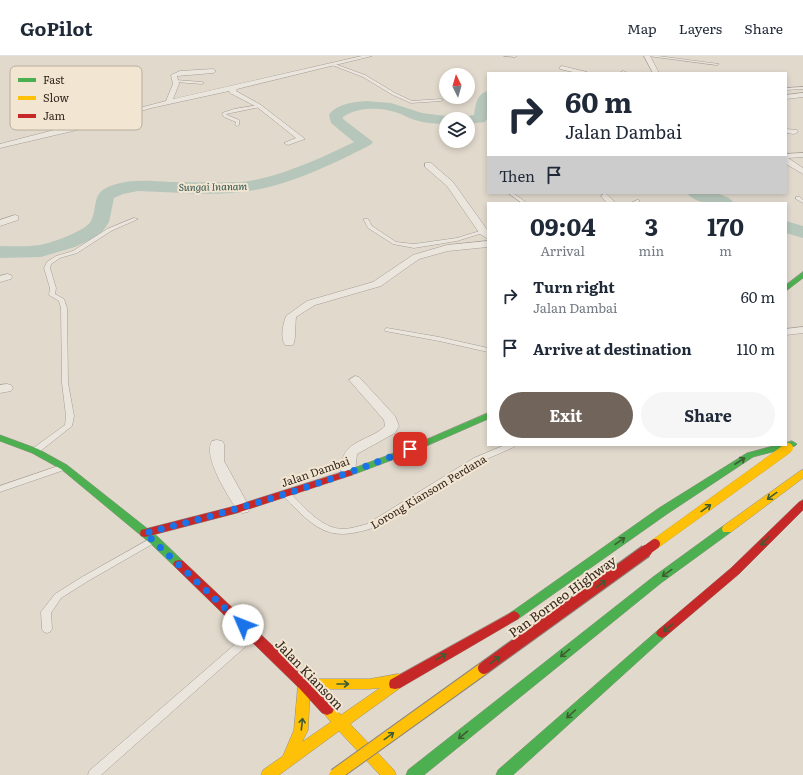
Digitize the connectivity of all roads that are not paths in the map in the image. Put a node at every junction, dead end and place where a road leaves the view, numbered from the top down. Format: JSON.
{"nodes":[{"id":1,"x":369,"y":56,"type":"edge"},
{"id":2,"x":506,"y":56,"type":"edge"},
{"id":3,"x":516,"y":56,"type":"edge"},
{"id":4,"x":647,"y":56,"type":"edge"},
{"id":5,"x":650,"y":56,"type":"edge"},
{"id":6,"x":333,"y":64,"type":"junction"},
{"id":7,"x":717,"y":64,"type":"dead end"},
{"id":8,"x":562,"y":68,"type":"dead end"},
{"id":9,"x":213,"y":71,"type":"dead end"},
{"id":10,"x":581,"y":72,"type":"edge"},
{"id":11,"x":655,"y":72,"type":"edge"},
{"id":12,"x":176,"y":81,"type":"junction"},
{"id":13,"x":202,"y":83,"type":"dead end"},
{"id":14,"x":234,"y":88,"type":"junction"},
{"id":15,"x":803,"y":88,"type":"edge"},
{"id":16,"x":787,"y":89,"type":"dead end"},
{"id":17,"x":803,"y":95,"type":"edge"},
{"id":18,"x":787,"y":97,"type":"edge"},
{"id":19,"x":439,"y":100,"type":"edge"},
{"id":20,"x":169,"y":102,"type":"junction"},
{"id":21,"x":259,"y":106,"type":"junction"},
{"id":22,"x":142,"y":107,"type":"edge"},
{"id":23,"x":238,"y":124,"type":"dead end"},
{"id":24,"x":64,"y":130,"type":"edge"},
{"id":25,"x":787,"y":131,"type":"edge"},
{"id":26,"x":794,"y":132,"type":"dead end"},
{"id":27,"x":288,"y":144,"type":"dead end"},
{"id":28,"x":0,"y":146,"type":"edge"},
{"id":29,"x":802,"y":155,"type":"edge"},
{"id":30,"x":787,"y":156,"type":"edge"},
{"id":31,"x":787,"y":161,"type":"edge"},
{"id":32,"x":428,"y":165,"type":"dead end"},
{"id":33,"x":803,"y":172,"type":"edge"},
{"id":34,"x":512,"y":194,"type":"edge"},
{"id":35,"x":605,"y":196,"type":"dead end"},
{"id":36,"x":798,"y":198,"type":"dead end"},
{"id":37,"x":524,"y":202,"type":"edge"},
{"id":38,"x":611,"y":202,"type":"edge"},
{"id":39,"x":803,"y":202,"type":"edge"},
{"id":40,"x":15,"y":218,"type":"dead end"},
{"id":41,"x":136,"y":219,"type":"dead end"},
{"id":42,"x":366,"y":220,"type":"dead end"},
{"id":43,"x":0,"y":223,"type":"edge"},
{"id":44,"x":485,"y":234,"type":"edge"},
{"id":45,"x":487,"y":244,"type":"edge"},
{"id":46,"x":803,"y":274,"type":"edge"},
{"id":47,"x":787,"y":288,"type":"edge"},
{"id":48,"x":387,"y":330,"type":"dead end"},
{"id":49,"x":803,"y":330,"type":"edge"},
{"id":50,"x":787,"y":332,"type":"edge"},
{"id":51,"x":289,"y":343,"type":"dead end"},
{"id":52,"x":487,"y":350,"type":"edge"},
{"id":53,"x":355,"y":380,"type":"dead end"},
{"id":54,"x":487,"y":416,"type":"edge"},
{"id":55,"x":0,"y":438,"type":"edge"},
{"id":56,"x":217,"y":444,"type":"dead end"},
{"id":57,"x":509,"y":446,"type":"edge"},
{"id":58,"x":786,"y":446,"type":"edge"},
{"id":59,"x":787,"y":446,"type":"edge"},
{"id":60,"x":35,"y":451,"type":"junction"},
{"id":61,"x":64,"y":467,"type":"junction"},
{"id":62,"x":348,"y":472,"type":"junction"},
{"id":63,"x":803,"y":473,"type":"edge"},
{"id":64,"x":0,"y":489,"type":"edge"},
{"id":65,"x":286,"y":494,"type":"junction"},
{"id":66,"x":803,"y":504,"type":"edge"},
{"id":67,"x":243,"y":508,"type":"junction"},
{"id":68,"x":145,"y":533,"type":"junction"},
{"id":69,"x":154,"y":540,"type":"junction"},
{"id":70,"x":47,"y":629,"type":"dead end"},
{"id":71,"x":253,"y":635,"type":"junction"},
{"id":72,"x":406,"y":676,"type":"junction"},
{"id":73,"x":304,"y":684,"type":"junction"},
{"id":74,"x":340,"y":723,"type":"junction"},
{"id":75,"x":288,"y":760,"type":"junction"},
{"id":76,"x":93,"y":775,"type":"edge"},
{"id":77,"x":268,"y":775,"type":"edge"},
{"id":78,"x":335,"y":775,"type":"edge"},
{"id":79,"x":389,"y":775,"type":"edge"},
{"id":80,"x":413,"y":775,"type":"edge"},
{"id":81,"x":503,"y":775,"type":"edge"}],
"edges":[{"from":1,"to":6,"type":"street"},
{"from":2,"to":3,"type":"lane"},
{"from":4,"to":11,"type":"street"},
{"from":5,"to":7,"type":"lane"},
{"from":6,"to":14,"type":"street"},
{"from":6,"to":19,"type":"lane"},
{"from":8,"to":10,"type":"street"},
{"from":9,"to":12,"type":"street"},
{"from":12,"to":13,"type":"lane"},
{"from":12,"to":20,"type":"street"},
{"from":14,"to":20,"type":"street"},
{"from":14,"to":21,"type":"street"},
{"from":15,"to":16,"type":"lane"},
{"from":17,"to":18,"type":"street"},
{"from":20,"to":22,"type":"street"},
{"from":21,"to":23,"type":"lane"},
{"from":21,"to":27,"type":"street"},
{"from":24,"to":28,"type":"street"},
{"from":25,"to":26,"type":"street"},
{"from":29,"to":30,"type":"street"},
{"from":31,"to":33,"type":"street"},
{"from":32,"to":44,"type":"street"},
{"from":34,"to":37,"type":"lane"},
{"from":35,"to":38,"type":"street"},
{"from":36,"to":39,"type":"lane"},
{"from":40,"to":43,"type":"street"},
{"from":41,"to":60,"type":"lane"},
{"from":42,"to":44,"type":"lane"},
{"from":45,"to":51,"type":"street"},
{"from":46,"to":47,"type":"main road"},
{"from":48,"to":52,"type":"lane"},
{"from":49,"to":50,"type":"street"},
{"from":53,"to":62,"type":"street"},
{"from":54,"to":62,"type":"main road","name":"Jalan Dambai"},
{"from":55,"to":60,"type":"main road","name":"Jalan Kiansom"},
{"from":56,"to":67,"type":"street"},
{"from":57,"to":65,"type":"lane","name":"Lorong Kiansom Perdana"},
{"from":58,"to":72,"type":"main road","name":"Pan Borneo Highway","bridge":true},
{"from":59,"to":78,"type":"main road","name":"Pan Borneo Highway","bridge":true},
{"from":60,"to":61,"type":"main road","name":"Jalan Kiansom"},
{"from":61,"to":64,"type":"lane"},
{"from":61,"to":68,"type":"main road","name":"Jalan Kiansom"},
{"from":62,"to":65,"type":"main road","name":"Jalan Dambai"},
{"from":63,"to":80,"type":"main road","one_way":true},
{"from":65,"to":67,"type":"main road","name":"Jalan Dambai"},
{"from":66,"to":81,"type":"main road","one_way":true},
{"from":67,"to":68,"type":"main road","name":"Jalan Dambai"},
{"from":68,"to":69,"type":"main road","name":"Jalan Kiansom"},
{"from":69,"to":70,"type":"lane"},
{"from":69,"to":71,"type":"main road","name":"Jalan Kiansom"},
{"from":71,"to":73,"type":"main road","name":"Jalan Kiansom"},
{"from":71,"to":76,"type":"lane"},
{"from":73,"to":72,"type":"main road","one_way":true},
{"from":72,"to":74,"type":"main road"},
{"from":73,"to":74,"type":"main road","name":"Jalan Kiansom"},
{"from":75,"to":73,"type":"main road","one_way":true},
{"from":74,"to":75,"type":"main road"},
{"from":74,"to":79,"type":"main road","name":"Jalan Kiansom"},
{"from":75,"to":77,"type":"main road"}]}
